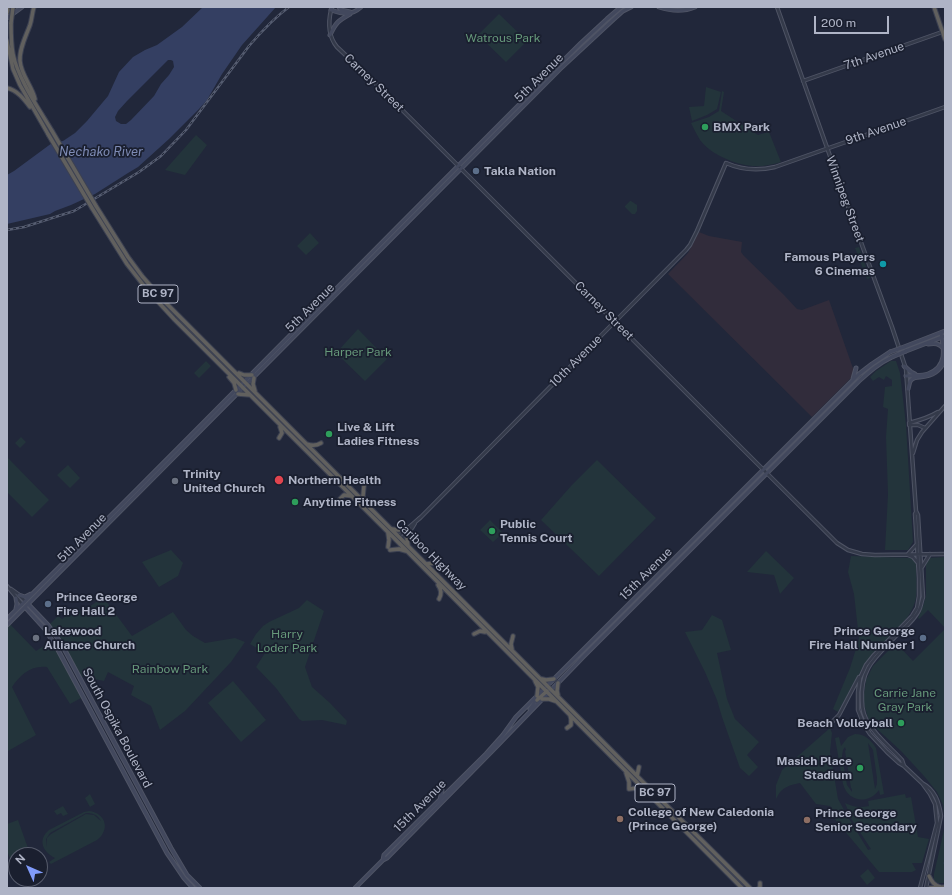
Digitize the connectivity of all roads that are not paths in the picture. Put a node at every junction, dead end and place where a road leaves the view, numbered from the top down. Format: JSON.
{"nodes":[{"id":1,"x":13,"y":7,"type":"edge"},
{"id":2,"x":22,"y":7,"type":"edge"},
{"id":3,"x":30,"y":7,"type":"edge"},
{"id":4,"x":34,"y":7,"type":"edge"},
{"id":5,"x":339,"y":7,"type":"edge"},
{"id":6,"x":360,"y":7,"type":"edge"},
{"id":7,"x":621,"y":7,"type":"edge"},
{"id":8,"x":630,"y":7,"type":"edge"},
{"id":9,"x":660,"y":7,"type":"edge"},
{"id":10,"x":695,"y":7,"type":"edge"},
{"id":11,"x":777,"y":7,"type":"edge"},
{"id":12,"x":934,"y":7,"type":"edge"},
{"id":13,"x":8,"y":8,"type":"edge"},
{"id":14,"x":332,"y":8,"type":"edge"},
{"id":15,"x":32,"y":12,"type":"junction"},
{"id":16,"x":354,"y":12,"type":"junction"},
{"id":17,"x":7,"y":13,"type":"edge"},
{"id":18,"x":7,"y":18,"type":"edge"},
{"id":19,"x":944,"y":31,"type":"edge"},
{"id":20,"x":330,"y":35,"type":"junction"},
{"id":21,"x":945,"y":39,"type":"edge"},
{"id":22,"x":7,"y":41,"type":"edge"},
{"id":23,"x":803,"y":80,"type":"junction"},
{"id":24,"x":7,"y":88,"type":"edge"},
{"id":25,"x":35,"y":102,"type":"junction"},
{"id":26,"x":945,"y":107,"type":"edge"},
{"id":27,"x":38,"y":118,"type":"junction"},
{"id":28,"x":827,"y":148,"type":"junction"},
{"id":29,"x":726,"y":163,"type":"joint"},
{"id":30,"x":458,"y":166,"type":"junction"},
{"id":31,"x":461,"y":169,"type":"junction"},
{"id":32,"x":615,"y":322,"type":"junction"},
{"id":33,"x":945,"y":331,"type":"edge"},
{"id":34,"x":941,"y":333,"type":"junction"},
{"id":35,"x":943,"y":337,"type":"edge"},
{"id":36,"x":922,"y":345,"type":"junction"},
{"id":37,"x":203,"y":348,"type":"junction"},
{"id":38,"x":944,"y":349,"type":"junction"},
{"id":39,"x":945,"y":360,"type":"edge"},
{"id":40,"x":904,"y":366,"type":"junction"},
{"id":41,"x":856,"y":368,"type":"dead end"},
{"id":42,"x":234,"y":370,"type":"junction"},
{"id":43,"x":917,"y":375,"type":"junction"},
{"id":44,"x":253,"y":376,"type":"junction"},
{"id":45,"x":906,"y":376,"type":"junction"},
{"id":46,"x":853,"y":381,"type":"junction"},
{"id":47,"x":244,"y":385,"type":"junction"},
{"id":48,"x":908,"y":389,"type":"junction"},
{"id":49,"x":237,"y":392,"type":"junction"},
{"id":50,"x":256,"y":392,"type":"junction"},
{"id":51,"x":250,"y":395,"type":"junction"},
{"id":52,"x":945,"y":406,"type":"edge"},
{"id":53,"x":940,"y":411,"type":"junction"},
{"id":54,"x":278,"y":423,"type":"junction"},
{"id":55,"x":909,"y":424,"type":"junction"},
{"id":56,"x":289,"y":426,"type":"junction"},
{"id":57,"x":925,"y":428,"type":"junction"},
{"id":58,"x":280,"y":438,"type":"dead end"},
{"id":59,"x":321,"y":443,"type":"dead end"},
{"id":60,"x":306,"y":444,"type":"junction"},
{"id":61,"x":912,"y":455,"type":"junction"},
{"id":62,"x":764,"y":470,"type":"junction"},
{"id":63,"x":767,"y":473,"type":"junction"},
{"id":64,"x":364,"y":486,"type":"dead end"},
{"id":65,"x":352,"y":497,"type":"junction"},
{"id":66,"x":340,"y":498,"type":"dead end"},
{"id":67,"x":364,"y":502,"type":"junction"},
{"id":68,"x":916,"y":511,"type":"junction"},
{"id":69,"x":389,"y":530,"type":"junction"},
{"id":70,"x":407,"y":530,"type":"junction"},
{"id":71,"x":398,"y":539,"type":"junction"},
{"id":72,"x":917,"y":544,"type":"junction"},
{"id":73,"x":409,"y":550,"type":"junction"},
{"id":74,"x":908,"y":554,"type":"junction"},
{"id":75,"x":919,"y":554,"type":"junction"},
{"id":76,"x":930,"y":554,"type":"junction"},
{"id":77,"x":945,"y":554,"type":"edge"},
{"id":78,"x":918,"y":563,"type":"junction"},
{"id":79,"x":426,"y":564,"type":"junction"},
{"id":80,"x":922,"y":567,"type":"junction"},
{"id":81,"x":433,"y":574,"type":"junction"},
{"id":82,"x":7,"y":586,"type":"edge"},
{"id":83,"x":34,"y":595,"type":"junction"},
{"id":84,"x":18,"y":597,"type":"junction"},
{"id":85,"x":439,"y":599,"type":"dead end"},
{"id":86,"x":25,"y":604,"type":"junction"},
{"id":87,"x":34,"y":610,"type":"junction"},
{"id":88,"x":16,"y":611,"type":"junction"},
{"id":89,"x":31,"y":614,"type":"junction"},
{"id":90,"x":17,"y":615,"type":"junction"},
{"id":91,"x":7,"y":619,"type":"edge"},
{"id":92,"x":7,"y":625,"type":"edge"},
{"id":93,"x":899,"y":632,"type":"junction"},
{"id":94,"x":474,"y":634,"type":"dead end"},
{"id":95,"x":491,"y":636,"type":"junction"},
{"id":96,"x":513,"y":636,"type":"dead end"},
{"id":97,"x":514,"y":652,"type":"junction"},
{"id":98,"x":866,"y":665,"type":"junction"},
{"id":99,"x":539,"y":677,"type":"junction"},
{"id":100,"x":534,"y":678,"type":"junction"},
{"id":101,"x":554,"y":679,"type":"junction"},
{"id":102,"x":558,"y":683,"type":"junction"},
{"id":103,"x":547,"y":690,"type":"junction"},
{"id":104,"x":537,"y":697,"type":"junction"},
{"id":105,"x":542,"y":699,"type":"junction"},
{"id":106,"x":560,"y":701,"type":"junction"},
{"id":107,"x":570,"y":715,"type":"junction"},
{"id":108,"x":526,"y":716,"type":"junction"},
{"id":109,"x":832,"y":722,"type":"dead end"},
{"id":110,"x":571,"y":725,"type":"junction"},
{"id":111,"x":580,"y":725,"type":"junction"},
{"id":112,"x":567,"y":728,"type":"dead end"},
{"id":113,"x":904,"y":766,"type":"junction"},
{"id":114,"x":624,"y":769,"type":"junction"},
{"id":115,"x":631,"y":770,"type":"junction"},
{"id":116,"x":637,"y":776,"type":"junction"},
{"id":117,"x":637,"y":782,"type":"junction"},
{"id":118,"x":644,"y":783,"type":"junction"},
{"id":119,"x":922,"y":783,"type":"junction"},
{"id":120,"x":629,"y":789,"type":"junction"},
{"id":121,"x":442,"y":790,"type":"dead end"},
{"id":122,"x":647,"y":792,"type":"junction"},
{"id":123,"x":440,"y":800,"type":"junction"},
{"id":124,"x":383,"y":860,"type":"junction"},
{"id":125,"x":929,"y":876,"type":"junction"},
{"id":126,"x":760,"y":883,"type":"dead end"},
{"id":127,"x":945,"y":886,"type":"edge"},
{"id":128,"x":749,"y":887,"type":"edge"},
{"id":129,"x":193,"y":888,"type":"edge"},
{"id":130,"x":200,"y":888,"type":"edge"},
{"id":131,"x":355,"y":888,"type":"edge"},
{"id":132,"x":742,"y":888,"type":"edge"},
{"id":133,"x":759,"y":888,"type":"edge"},
{"id":134,"x":920,"y":888,"type":"edge"},
{"id":135,"x":926,"y":888,"type":"edge"},
{"id":136,"x":930,"y":888,"type":"edge"},
{"id":137,"x":939,"y":888,"type":"edge"}],
"edges":[{"from":1,"to":17,"type":"main road"},
{"from":1,"to":25,"type":"highway","number":"BC 97","bridge":true},
{"from":2,"to":18,"type":"main road"},
{"from":3,"to":15,"type":"highway"},
{"from":4,"to":15,"type":"highway"},
{"from":5,"to":16,"type":"main road"},
{"from":6,"to":16,"type":"main road"},
{"from":7,"to":30,"type":"main road","name":"5th Avenue"},
{"from":8,"to":31,"type":"main road","name":"5th Avenue"},
{"from":9,"to":10,"type":"main road"},
{"from":11,"to":23,"type":"street","name":"Winnipeg Street"},
{"from":12,"to":19,"type":"highway"},
{"from":13,"to":17,"type":"highway","bridge":true},
{"from":14,"to":16,"type":"main road"},
{"from":14,"to":20,"type":"street"},
{"from":15,"to":25,"type":"highway"},
{"from":16,"to":20,"type":"main road"},
{"from":19,"to":21,"type":"highway"},
{"from":19,"to":23,"type":"street","name":"7th Avenue"},
{"from":20,"to":30,"type":"street","name":"Carney Street"},
{"from":22,"to":27,"type":"highway","number":"BC 97"},
{"from":23,"to":28,"type":"street","name":"Winnipeg Street"},
{"from":24,"to":27,"type":"highway"},
{"from":25,"to":42,"type":"highway","name":"Cariboo Highway","number":"BC 97","bridge":true},
{"from":26,"to":28,"type":"street","name":"9th Avenue"},
{"from":27,"to":37,"type":"highway","name":"Cariboo Highway","number":"BC 97","bridge":true},
{"from":28,"to":29,"type":"street","name":"9th Avenue"},
{"from":28,"to":40,"type":"street","name":"Winnipeg Street"},
{"from":29,"to":32,"type":"street","name":"10th Avenue"},
{"from":30,"to":31,"type":"street","name":"Carney Street"},
{"from":30,"to":44,"type":"main road","name":"5th Avenue"},
{"from":31,"to":32,"type":"street","name":"Carney Street"},
{"from":31,"to":44,"type":"main road","name":"5th Avenue"},
{"from":32,"to":62,"type":"street","name":"Carney Street"},
{"from":32,"to":70,"type":"street","name":"10th Avenue"},
{"from":33,"to":34,"type":"main road","name":"15th Avenue"},
{"from":34,"to":35,"type":"main road"},
{"from":34,"to":46,"type":"main road","name":"15th Avenue","bridge":true},
{"from":35,"to":36,"type":"main road","name":"15th Avenue"},
{"from":35,"to":38,"type":"main road"},
{"from":36,"to":38,"type":"main road"},
{"from":36,"to":63,"type":"main road","name":"15th Avenue","bridge":true},
{"from":37,"to":47,"type":"highway","name":"Cariboo Highway","number":"BC 97"},
{"from":37,"to":49,"type":"highway"},
{"from":38,"to":43,"type":"main road"},
{"from":39,"to":48,"type":"main road"},
{"from":40,"to":43,"type":"main road"},
{"from":40,"to":45,"type":"street","name":"Winnipeg Street"},
{"from":41,"to":46,"type":"main road"},
{"from":42,"to":44,"type":"highway"},
{"from":42,"to":47,"type":"highway","name":"Cariboo Highway","number":"BC 97"},
{"from":43,"to":45,"type":"main road"},
{"from":44,"to":47,"type":"main road","name":"5th Avenue"},
{"from":44,"to":50,"type":"highway"},
{"from":45,"to":48,"type":"street","name":"Winnipeg Street"},
{"from":46,"to":62,"type":"main road","name":"15th Avenue"},
{"from":47,"to":49,"type":"main road","name":"5th Avenue"},
{"from":47,"to":50,"type":"highway","name":"Cariboo Highway","number":"BC 97"},
{"from":47,"to":51,"type":"highway","name":"Cariboo Highway","number":"BC 97"},
{"from":47,"to":56,"type":"highway"},
{"from":48,"to":55,"type":"street","name":"Winnipeg Street"},
{"from":49,"to":51,"type":"highway"},
{"from":49,"to":83,"type":"main road","name":"5th Avenue"},
{"from":50,"to":56,"type":"highway","name":"Cariboo Highway","number":"BC 97"},
{"from":51,"to":54,"type":"highway","name":"Cariboo Highway","number":"BC 97"},
{"from":52,"to":53,"type":"street"},
{"from":53,"to":55,"type":"street"},
{"from":53,"to":57,"type":"street"},
{"from":54,"to":58,"type":"highway"},
{"from":54,"to":65,"type":"highway","name":"Cariboo Highway","number":"BC 97"},
{"from":55,"to":57,"type":"street"},
{"from":55,"to":61,"type":"street","name":"Winnipeg Street"},
{"from":56,"to":60,"type":"highway","name":"Cariboo Highway","number":"BC 97"},
{"from":57,"to":61,"type":"street"},
{"from":59,"to":60,"type":"highway"},
{"from":60,"to":67,"type":"highway","name":"Cariboo Highway","number":"BC 97"},
{"from":61,"to":68,"type":"street","name":"Winnipeg Street"},
{"from":62,"to":63,"type":"street","name":"Carney Street"},
{"from":62,"to":101,"type":"main road","name":"15th Avenue"},
{"from":63,"to":74,"type":"street","name":"Carney Street"},
{"from":63,"to":102,"type":"main road","name":"15th Avenue"},
{"from":64,"to":67,"type":"highway"},
{"from":65,"to":66,"type":"highway"},
{"from":65,"to":69,"type":"highway","name":"Cariboo Highway","number":"BC 97"},
{"from":67,"to":69,"type":"highway","name":"Cariboo Highway","number":"BC 97"},
{"from":68,"to":72,"type":"street","name":"Winnipeg Street"},
{"from":68,"to":75,"type":"street","name":"Winnipeg Street"},
{"from":69,"to":70,"type":"highway"},
{"from":69,"to":71,"type":"highway","name":"Cariboo Highway","number":"BC 97"},
{"from":69,"to":73,"type":"highway"},
{"from":70,"to":71,"type":"street","name":"10th Avenue"},
{"from":70,"to":73,"type":"highway"},
{"from":71,"to":73,"type":"highway","name":"Cariboo Highway","number":"BC 97"},
{"from":72,"to":74,"type":"street"},
{"from":72,"to":75,"type":"street","name":"Winnipeg Street"},
{"from":73,"to":79,"type":"highway","name":"Cariboo Highway","number":"BC 97"},
{"from":73,"to":81,"type":"highway","name":"Cariboo Highway","number":"BC 97"},
{"from":74,"to":75,"type":"street","name":"Carney Street"},
{"from":74,"to":78,"type":"street"},
{"from":75,"to":76,"type":"street","name":"Carney Street"},
{"from":75,"to":78,"type":"street"},
{"from":75,"to":80,"type":"street"},
{"from":76,"to":77,"type":"street","name":"Carney Street"},
{"from":76,"to":80,"type":"street"},
{"from":78,"to":93,"type":"street"},
{"from":79,"to":81,"type":"highway","name":"Cariboo Highway","number":"BC 97"},
{"from":79,"to":81,"type":"highway"},
{"from":80,"to":93,"type":"street"},
{"from":81,"to":85,"type":"highway"},
{"from":81,"to":95,"type":"highway","name":"Cariboo Highway","number":"BC 97"},
{"from":81,"to":97,"type":"highway","name":"Cariboo Highway","number":"BC 97"},
{"from":82,"to":84,"type":"street","name":"South Ospika Boulevard"},
{"from":83,"to":84,"type":"main road"},
{"from":83,"to":86,"type":"main road","name":"5th Avenue"},
{"from":83,"to":87,"type":"main road"},
{"from":84,"to":86,"type":"street","name":"South Ospika Boulevard"},
{"from":84,"to":88,"type":"main road"},
{"from":86,"to":87,"type":"main road","name":"South Ospika Boulevard"},
{"from":86,"to":88,"type":"main road","name":"5th Avenue"},
{"from":86,"to":89,"type":"main road","name":"South Ospika Boulevard"},
{"from":86,"to":90,"type":"main road","name":"5th Avenue"},
{"from":87,"to":130,"type":"main road","name":"South Ospika Boulevard"},
{"from":88,"to":91,"type":"main road","name":"5th Avenue"},
{"from":89,"to":90,"type":"main road"},
{"from":89,"to":129,"type":"main road","name":"South Ospika Boulevard"},
{"from":90,"to":92,"type":"main road","name":"5th Avenue"},
{"from":93,"to":98,"type":"street"},
{"from":93,"to":113,"type":"street"},
{"from":94,"to":95,"type":"highway"},
{"from":95,"to":100,"type":"highway","name":"Cariboo Highway","number":"BC 97"},
{"from":96,"to":97,"type":"highway"},
{"from":97,"to":99,"type":"highway","name":"Cariboo Highway","number":"BC 97"},
{"from":98,"to":109,"type":"street"},
{"from":98,"to":113,"type":"street"},
{"from":99,"to":101,"type":"highway"},
{"from":99,"to":103,"type":"highway","name":"Cariboo Highway","number":"BC 97"},
{"from":100,"to":103,"type":"highway","name":"Cariboo Highway","number":"BC 97"},
{"from":100,"to":104,"type":"highway"},
{"from":101,"to":103,"type":"main road","name":"15th Avenue"},
{"from":102,"to":103,"type":"main road","name":"15th Avenue"},
{"from":102,"to":106,"type":"highway"},
{"from":103,"to":104,"type":"highway"},
{"from":103,"to":105,"type":"main road","name":"15th Avenue"},
{"from":103,"to":106,"type":"highway","name":"Cariboo Highway","number":"BC 97"},
{"from":104,"to":108,"type":"main road"},
{"from":104,"to":123,"type":"main road","name":"15th Avenue"},
{"from":105,"to":106,"type":"highway"},
{"from":105,"to":108,"type":"main road","name":"15th Avenue"},
{"from":106,"to":107,"type":"highway","name":"Cariboo Highway","number":"BC 97"},
{"from":106,"to":115,"type":"highway","name":"Cariboo Highway","number":"BC 97"},
{"from":107,"to":110,"type":"highway"},
{"from":107,"to":111,"type":"highway","name":"Cariboo Highway","number":"BC 97"},
{"from":108,"to":124,"type":"main road","name":"15th Avenue"},
{"from":110,"to":111,"type":"highway"},
{"from":110,"to":112,"type":"highway"},
{"from":111,"to":114,"type":"highway","name":"Cariboo Highway","number":"BC 97"},
{"from":113,"to":119,"type":"street"},
{"from":114,"to":117,"type":"highway","name":"Cariboo Highway","number":"BC 97"},
{"from":114,"to":120,"type":"highway"},
{"from":115,"to":116,"type":"highway","name":"Cariboo Highway","number":"BC 97"},
{"from":115,"to":116,"type":"highway"},
{"from":116,"to":118,"type":"highway","name":"Cariboo Highway","number":"BC 97"},
{"from":117,"to":118,"type":"highway"},
{"from":117,"to":120,"type":"highway"},
{"from":117,"to":122,"type":"highway","name":"Cariboo Highway","number":"BC 97"},
{"from":118,"to":128,"type":"highway","name":"Cariboo Highway","number":"BC 97"},
{"from":119,"to":125,"type":"street"},
{"from":119,"to":134,"type":"street"},
{"from":120,"to":122,"type":"highway"},
{"from":121,"to":123,"type":"main road"},
{"from":122,"to":132,"type":"highway","name":"Cariboo Highway","number":"BC 97"},
{"from":123,"to":124,"type":"main road","name":"15th Avenue"},
{"from":124,"to":131,"type":"main road","name":"15th Avenue"},
{"from":125,"to":135,"type":"street"},
{"from":125,"to":137,"type":"highway"},
{"from":126,"to":133,"type":"highway"},
{"from":127,"to":137,"type":"highway"},
{"from":136,"to":137,"type":"highway"}]}
